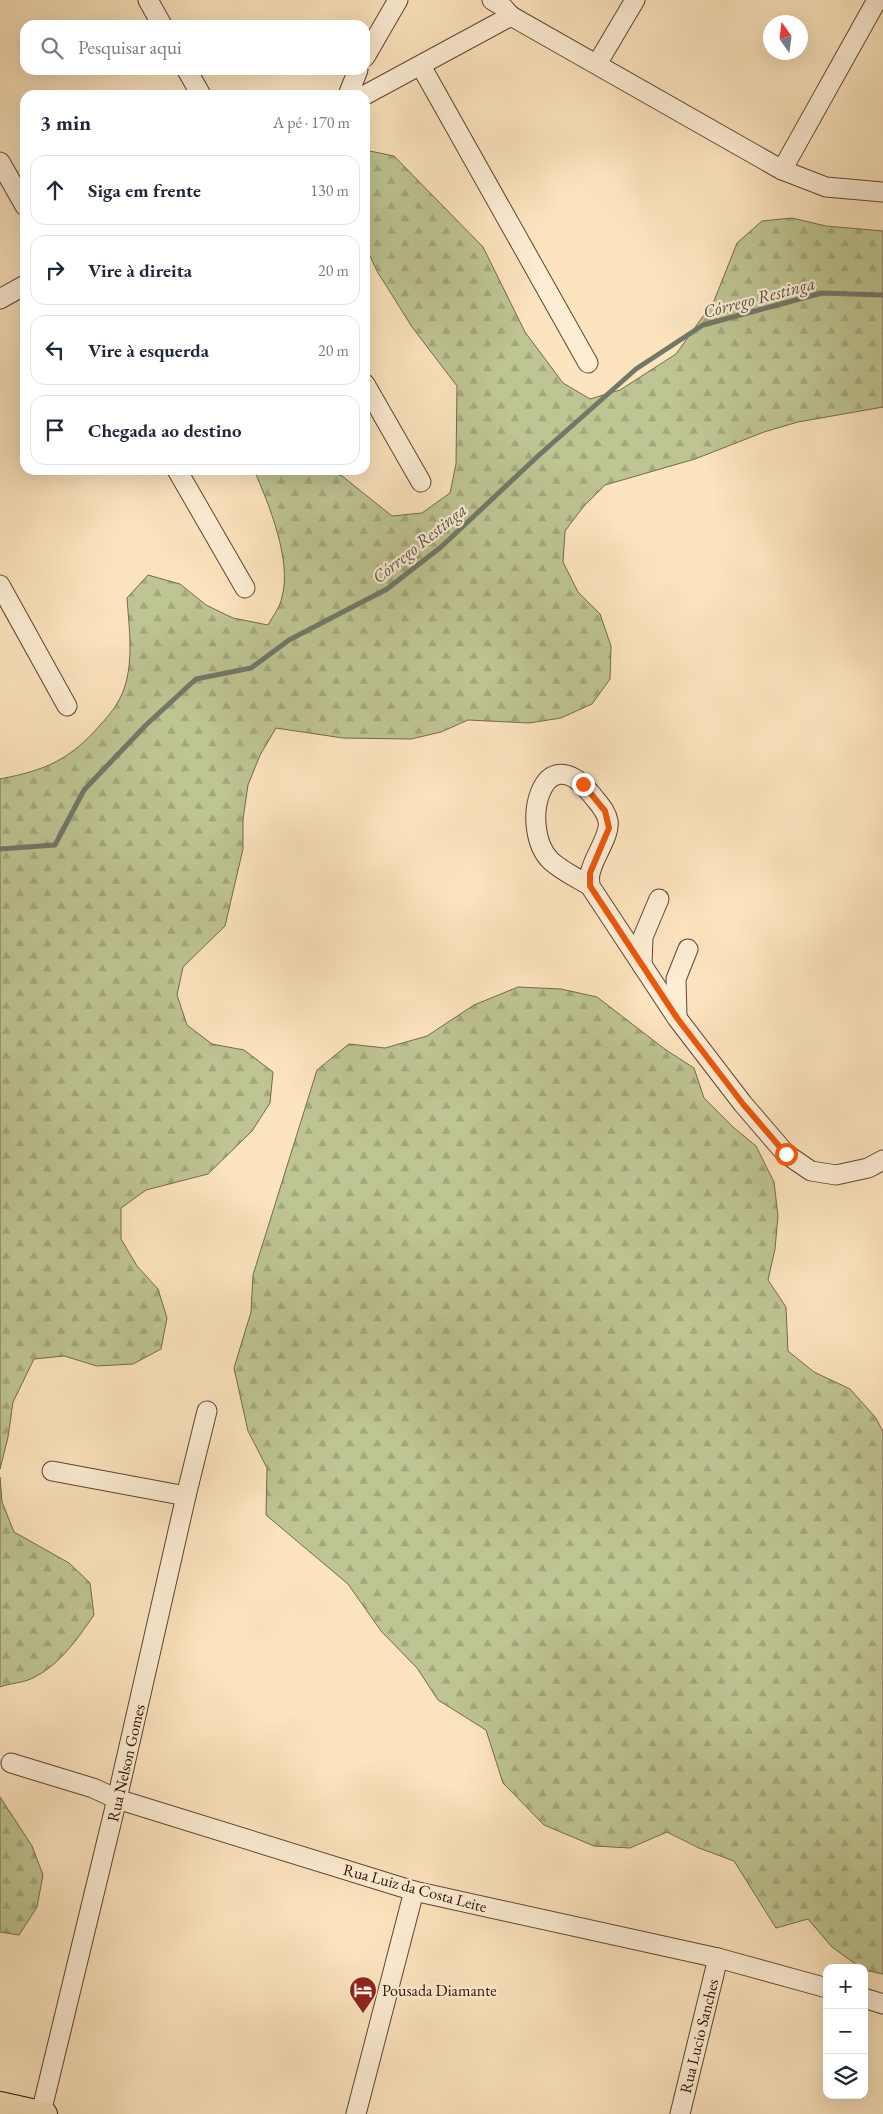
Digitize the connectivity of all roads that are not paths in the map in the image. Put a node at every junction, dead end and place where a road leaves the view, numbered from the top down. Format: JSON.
{"nodes":[{"id":1,"x":398,"y":0,"type":"edge"},
{"id":2,"x":492,"y":0,"type":"edge"},
{"id":3,"x":635,"y":0,"type":"edge"},
{"id":4,"x":877,"y":0,"type":"edge"},
{"id":5,"x":151,"y":2,"type":"edge"},
{"id":6,"x":511,"y":16,"type":"junction"},
{"id":7,"x":160,"y":20,"type":"edge"},
{"id":8,"x":370,"y":48,"type":"edge"},
{"id":9,"x":597,"y":64,"type":"junction"},
{"id":10,"x":421,"y":66,"type":"junction"},
{"id":11,"x":190,"y":75,"type":"edge"},
{"id":12,"x":356,"y":75,"type":"edge"},
{"id":13,"x":198,"y":90,"type":"edge"},
{"id":14,"x":350,"y":90,"type":"edge"},
{"id":15,"x":370,"y":92,"type":"edge"},
{"id":16,"x":0,"y":162,"type":"edge"},
{"id":17,"x":782,"y":170,"type":"junction"},
{"id":18,"x":883,"y":192,"type":"edge"},
{"id":19,"x":20,"y":197,"type":"edge"},
{"id":20,"x":20,"y":288,"type":"edge"},
{"id":21,"x":0,"y":299,"type":"edge"},
{"id":22,"x":588,"y":363,"type":"dead end"},
{"id":23,"x":370,"y":393,"type":"edge"},
{"id":24,"x":180,"y":475,"type":"edge"},
{"id":25,"x":421,"y":482,"type":"dead end"},
{"id":26,"x":0,"y":585,"type":"edge"},
{"id":27,"x":245,"y":588,"type":"dead end"},
{"id":28,"x":67,"y":706,"type":"dead end"},
{"id":29,"x":590,"y":886,"type":"junction"},
{"id":30,"x":659,"y":899,"type":"dead end"},
{"id":31,"x":688,"y":949,"type":"dead end"},
{"id":32,"x":646,"y":970,"type":"junction"},
{"id":33,"x":679,"y":971,"type":"junction"},
{"id":34,"x":677,"y":1018,"type":"junction"},
{"id":35,"x":883,"y":1160,"type":"edge"},
{"id":36,"x":207,"y":1412,"type":"dead end"},
{"id":37,"x":52,"y":1471,"type":"dead end"},
{"id":38,"x":186,"y":1496,"type":"junction"},
{"id":39,"x":11,"y":1763,"type":"dead end"},
{"id":40,"x":118,"y":1799,"type":"junction"},
{"id":41,"x":414,"y":1891,"type":"junction"},
{"id":42,"x":718,"y":1958,"type":"junction"},
{"id":43,"x":823,"y":1987,"type":"edge"},
{"id":44,"x":868,"y":1999,"type":"edge"},
{"id":45,"x":883,"y":2004,"type":"edge"},
{"id":46,"x":0,"y":2104,"type":"edge"},
{"id":47,"x":43,"y":2114,"type":"edge"},
{"id":48,"x":356,"y":2114,"type":"edge"},
{"id":49,"x":680,"y":2114,"type":"edge"}],
"edges":[{"from":1,"to":8,"type":"street"},
{"from":2,"to":6,"type":"street"},
{"from":3,"to":9,"type":"street"},
{"from":4,"to":17,"type":"street"},
{"from":5,"to":7,"type":"street"},
{"from":6,"to":9,"type":"street"},
{"from":6,"to":10,"type":"street"},
{"from":9,"to":17,"type":"street"},
{"from":10,"to":15,"type":"street"},
{"from":10,"to":22,"type":"street"},
{"from":11,"to":13,"type":"street"},
{"from":12,"to":14,"type":"street"},
{"from":16,"to":19,"type":"street"},
{"from":17,"to":18,"type":"street"},
{"from":20,"to":21,"type":"street"},
{"from":23,"to":25,"type":"street"},
{"from":24,"to":27,"type":"street"},
{"from":26,"to":28,"type":"street"},
{"from":29,"to":29,"type":"street"},
{"from":29,"to":32,"type":"street"},
{"from":30,"to":32,"type":"street"},
{"from":31,"to":33,"type":"street"},
{"from":32,"to":33,"type":"street"},
{"from":32,"to":34,"type":"street"},
{"from":33,"to":34,"type":"street"},
{"from":34,"to":35,"type":"street"},
{"from":36,"to":38,"type":"street","name":"Rua Nelson Gomes"},
{"from":37,"to":38,"type":"street"},
{"from":38,"to":40,"type":"street","name":"Rua Nelson Gomes"},
{"from":39,"to":40,"type":"street","name":"Rua Luiz da Costa Leite"},
{"from":40,"to":41,"type":"street","name":"Rua Luiz da Costa Leite"},
{"from":40,"to":47,"type":"street","name":"Rua Nelson Gomes"},
{"from":41,"to":42,"type":"street","name":"Rua Luiz da Costa Leite"},
{"from":41,"to":48,"type":"street"},
{"from":42,"to":43,"type":"street","name":"Rua Luiz da Costa Leite"},
{"from":42,"to":49,"type":"street","name":"Rua Lucio Sanches"},
{"from":44,"to":45,"type":"street"},
{"from":46,"to":47,"type":"main road"}]}
